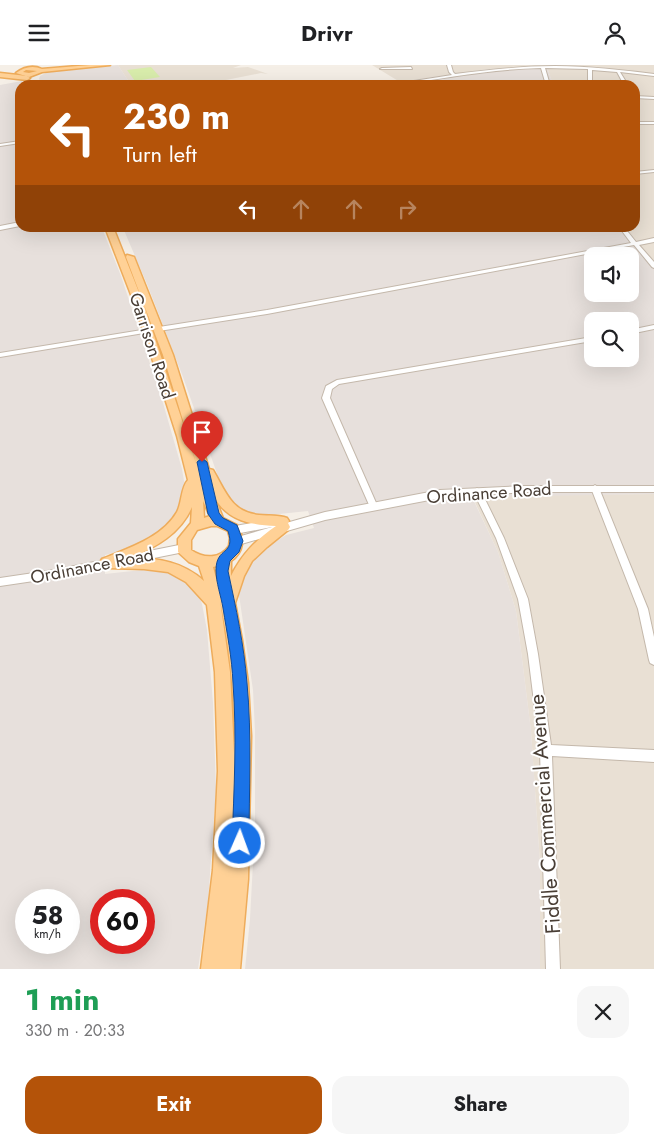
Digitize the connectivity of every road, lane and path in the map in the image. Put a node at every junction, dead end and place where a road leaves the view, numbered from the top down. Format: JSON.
{"nodes":[{"id":1,"x":21,"y":65,"type":"edge"},
{"id":2,"x":32,"y":65,"type":"edge"},
{"id":3,"x":93,"y":65,"type":"edge"},
{"id":4,"x":107,"y":65,"type":"edge"},
{"id":5,"x":449,"y":65,"type":"edge"},
{"id":6,"x":631,"y":66,"type":"edge"},
{"id":7,"x":589,"y":67,"type":"edge"},
{"id":8,"x":59,"y":68,"type":"junction"},
{"id":9,"x":411,"y":68,"type":"edge"},
{"id":10,"x":543,"y":68,"type":"junction"},
{"id":11,"x":382,"y":69,"type":"dead end"},
{"id":12,"x":41,"y":70,"type":"junction"},
{"id":13,"x":52,"y":70,"type":"junction"},
{"id":14,"x":619,"y":71,"type":"junction"},
{"id":15,"x":19,"y":73,"type":"junction"},
{"id":16,"x":0,"y":74,"type":"edge"},
{"id":17,"x":454,"y":75,"type":"junction"},
{"id":18,"x":654,"y":75,"type":"edge"},
{"id":19,"x":32,"y":77,"type":"junction"},
{"id":20,"x":422,"y":80,"type":"edge"},
{"id":21,"x":547,"y":80,"type":"edge"},
{"id":22,"x":590,"y":80,"type":"edge"},
{"id":23,"x":624,"y":80,"type":"edge"},
{"id":24,"x":654,"y":98,"type":"edge"},
{"id":25,"x":640,"y":99,"type":"edge"},
{"id":26,"x":640,"y":123,"type":"edge"},
{"id":27,"x":654,"y":123,"type":"edge"},
{"id":28,"x":15,"y":143,"type":"edge"},
{"id":29,"x":0,"y":145,"type":"edge"},
{"id":30,"x":654,"y":171,"type":"edge"},
{"id":31,"x":640,"y":172,"type":"edge"},
{"id":32,"x":15,"y":225,"type":"edge"},
{"id":33,"x":0,"y":228,"type":"edge"},
{"id":34,"x":111,"y":232,"type":"edge"},
{"id":35,"x":120,"y":232,"type":"edge"},
{"id":36,"x":625,"y":232,"type":"edge"},
{"id":37,"x":654,"y":240,"type":"edge"},
{"id":38,"x":634,"y":243,"type":"junction"},
{"id":39,"x":654,"y":266,"type":"edge"},
{"id":40,"x":654,"y":327,"type":"edge"},
{"id":41,"x":159,"y":329,"type":"junction"},
{"id":42,"x":639,"y":330,"type":"edge"},
{"id":43,"x":148,"y":331,"type":"junction"},
{"id":44,"x":584,"y":340,"type":"edge"},
{"id":45,"x":0,"y":355,"type":"edge"},
{"id":46,"x":202,"y":462,"type":"junction"},
{"id":47,"x":192,"y":475,"type":"junction"},
{"id":48,"x":595,"y":488,"type":"junction"},
{"id":49,"x":654,"y":489,"type":"edge"},
{"id":50,"x":477,"y":491,"type":"junction"},
{"id":51,"x":373,"y":505,"type":"junction"},
{"id":52,"x":219,"y":521,"type":"junction"},
{"id":53,"x":283,"y":524,"type":"junction"},
{"id":54,"x":197,"y":525,"type":"junction"},
{"id":55,"x":236,"y":536,"type":"junction"},
{"id":56,"x":184,"y":548,"type":"junction"},
{"id":57,"x":224,"y":559,"type":"junction"},
{"id":58,"x":107,"y":563,"type":"junction"},
{"id":59,"x":205,"y":563,"type":"junction"},
{"id":60,"x":0,"y":583,"type":"edge"},
{"id":61,"x":222,"y":603,"type":"junction"},
{"id":62,"x":643,"y":609,"type":"junction"},
{"id":63,"x":654,"y":615,"type":"edge"},
{"id":64,"x":654,"y":659,"type":"edge"},
{"id":65,"x":546,"y":750,"type":"junction"},
{"id":66,"x":654,"y":756,"type":"edge"},
{"id":67,"x":211,"y":969,"type":"edge"},
{"id":68,"x":230,"y":969,"type":"edge"},
{"id":69,"x":553,"y":969,"type":"edge"}],
"edges":[{"from":1,"to":16,"type":"main road"},
{"from":2,"to":8,"type":"main road"},
{"from":3,"to":8,"type":"main road"},
{"from":4,"to":13,"type":"main road"},
{"from":5,"to":17,"type":"street"},
{"from":6,"to":14,"type":"street"},
{"from":7,"to":10,"type":"street"},
{"from":7,"to":14,"type":"street"},
{"from":7,"to":22,"type":"street"},
{"from":8,"to":12,"type":"main road"},
{"from":9,"to":11,"type":"street"},
{"from":10,"to":17,"type":"street"},
{"from":10,"to":21,"type":"street"},
{"from":12,"to":13,"type":"main road"},
{"from":12,"to":15,"type":"main road"},
{"from":12,"to":19,"type":"main road"},
{"from":13,"to":19,"type":"main road"},
{"from":14,"to":18,"type":"street"},
{"from":14,"to":23,"type":"street"},
{"from":15,"to":16,"type":"main road"},
{"from":15,"to":19,"type":"main road"},
{"from":16,"to":19,"type":"main road"},
{"from":17,"to":20,"type":"street"},
{"from":24,"to":25,"type":"street"},
{"from":26,"to":27,"type":"street"},
{"from":28,"to":29,"type":"street"},
{"from":30,"to":31,"type":"street"},
{"from":32,"to":33,"type":"street"},
{"from":34,"to":43,"type":"main road","name":"Garrison Road"},
{"from":35,"to":41,"type":"main road","name":"Garrison Road"},
{"from":36,"to":38,"type":"street"},
{"from":37,"to":38,"type":"street"},
{"from":38,"to":39,"type":"street"},
{"from":38,"to":41,"type":"street"},
{"from":40,"to":42,"type":"street"},
{"from":41,"to":46,"type":"main road","name":"Garrison Road"},
{"from":43,"to":45,"type":"street"},
{"from":43,"to":47,"type":"main road","name":"Garrison Road"},
{"from":44,"to":51,"type":"street"},
{"from":46,"to":52,"type":"main road","name":"Garrison Road"},
{"from":46,"to":53,"type":"main road"},
{"from":47,"to":54,"type":"main road","name":"Garrison Road"},
{"from":47,"to":58,"type":"main road"},
{"from":48,"to":49,"type":"street","name":"Ordinance Road"},
{"from":48,"to":50,"type":"street","name":"Ordinance Road"},
{"from":48,"to":62,"type":"street"},
{"from":50,"to":51,"type":"street","name":"Ordinance Road"},
{"from":50,"to":65,"type":"street","name":"Fiddle Commercial Avenue"},
{"from":51,"to":53,"type":"street","name":"Ordinance Road"},
{"from":52,"to":54,"type":"main road"},
{"from":52,"to":55,"type":"main road"},
{"from":53,"to":55,"type":"street","name":"Ordinance Road"},
{"from":53,"to":61,"type":"main road"},
{"from":54,"to":56,"type":"main road"},
{"from":55,"to":57,"type":"main road"},
{"from":56,"to":58,"type":"street","name":"Ordinance Road"},
{"from":56,"to":59,"type":"main road"},
{"from":57,"to":59,"type":"main road"},
{"from":57,"to":61,"type":"main road"},
{"from":58,"to":60,"type":"street","name":"Ordinance Road"},
{"from":58,"to":61,"type":"main road"},
{"from":59,"to":61,"type":"main road"},
{"from":61,"to":67,"type":"main road"},
{"from":61,"to":68,"type":"main road"},
{"from":62,"to":63,"type":"street"},
{"from":62,"to":64,"type":"street"},
{"from":65,"to":66,"type":"street"},
{"from":65,"to":69,"type":"street","name":"Fiddle Commercial Avenue"}]}
